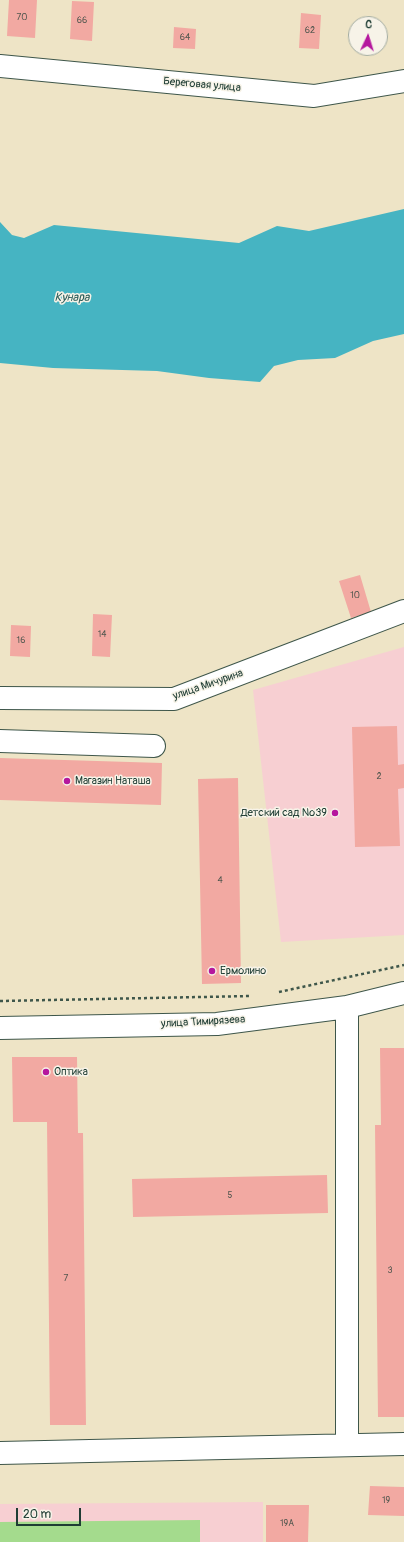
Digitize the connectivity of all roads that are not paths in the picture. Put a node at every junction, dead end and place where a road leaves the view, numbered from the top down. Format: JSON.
{"nodes":[{"id":1,"x":0,"y":66,"type":"edge"},
{"id":2,"x":404,"y":81,"type":"edge"},
{"id":3,"x":404,"y":611,"type":"edge"},
{"id":4,"x":0,"y":698,"type":"edge"},
{"id":5,"x":0,"y":741,"type":"edge"},
{"id":6,"x":154,"y":746,"type":"dead end"},
{"id":7,"x":404,"y":994,"type":"edge"},
{"id":8,"x":347,"y":1007,"type":"junction"},
{"id":9,"x":0,"y":1028,"type":"edge"},
{"id":10,"x":404,"y":1444,"type":"edge"},
{"id":11,"x":347,"y":1445,"type":"junction"},
{"id":12,"x":0,"y":1453,"type":"edge"}],
"edges":[{"from":1,"to":2,"type":"street","name":"Береговая улица"},
{"from":3,"to":4,"type":"street","name":"улица Мичурина"},
{"from":5,"to":6,"type":"street"},
{"from":7,"to":8,"type":"street","name":"улица Тимирязева"},
{"from":8,"to":9,"type":"street","name":"улица Тимирязева"},
{"from":8,"to":11,"type":"street"},
{"from":10,"to":11,"type":"street"},
{"from":11,"to":12,"type":"street"}]}
